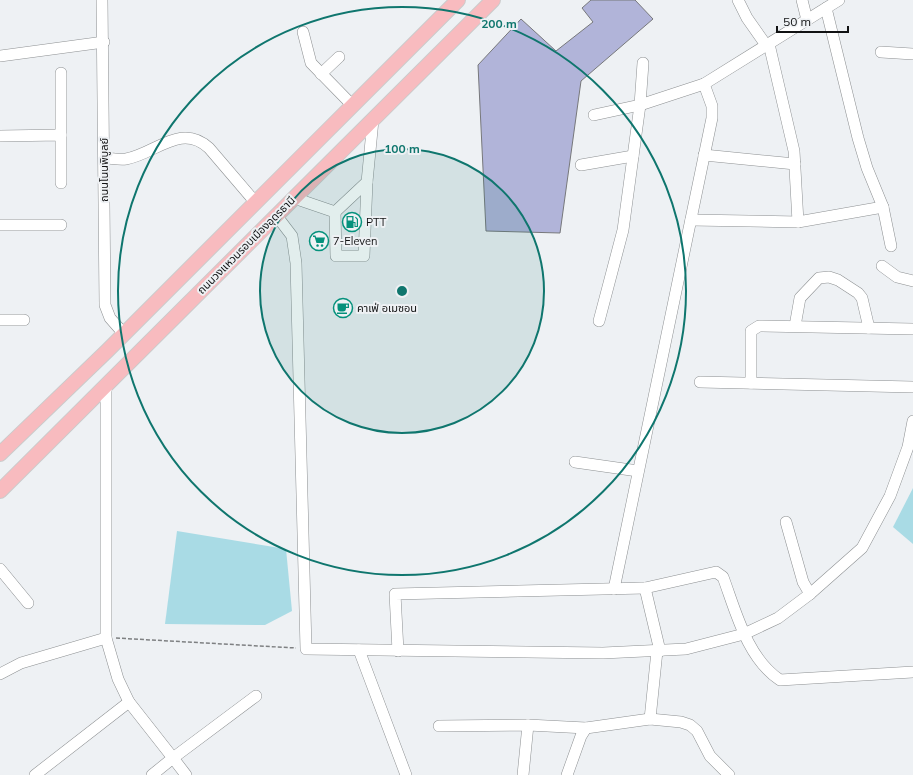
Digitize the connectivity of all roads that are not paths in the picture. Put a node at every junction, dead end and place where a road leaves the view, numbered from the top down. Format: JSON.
{"nodes":[{"id":1,"x":102,"y":0,"type":"edge"},
{"id":2,"x":458,"y":0,"type":"edge"},
{"id":3,"x":493,"y":0,"type":"edge"},
{"id":4,"x":738,"y":0,"type":"edge"},
{"id":5,"x":802,"y":0,"type":"edge"},
{"id":6,"x":840,"y":0,"type":"edge"},
{"id":7,"x":826,"y":8,"type":"junction"},
{"id":8,"x":808,"y":20,"type":"junction"},
{"id":9,"x":303,"y":32,"type":"dead end"},
{"id":10,"x":104,"y":42,"type":"junction"},
{"id":11,"x":768,"y":44,"type":"junction"},
{"id":12,"x":881,"y":52,"type":"dead end"},
{"id":13,"x":913,"y":54,"type":"edge"},
{"id":14,"x":0,"y":56,"type":"edge"},
{"id":15,"x":339,"y":57,"type":"dead end"},
{"id":16,"x":643,"y":63,"type":"dead end"},
{"id":17,"x":62,"y":73,"type":"dead end"},
{"id":18,"x":324,"y":77,"type":"junction"},
{"id":19,"x":704,"y":84,"type":"junction"},
{"id":20,"x":640,"y":105,"type":"junction"},
{"id":21,"x":353,"y":106,"type":"junction"},
{"id":22,"x":594,"y":115,"type":"dead end"},
{"id":23,"x":373,"y":120,"type":"junction"},
{"id":24,"x":61,"y":135,"type":"junction"},
{"id":25,"x":0,"y":136,"type":"edge"},
{"id":26,"x":704,"y":155,"type":"junction"},
{"id":27,"x":633,"y":156,"type":"junction"},
{"id":28,"x":104,"y":158,"type":"junction"},
{"id":29,"x":795,"y":164,"type":"junction"},
{"id":30,"x":581,"y":165,"type":"dead end"},
{"id":31,"x":366,"y":182,"type":"junction"},
{"id":32,"x":62,"y":183,"type":"dead end"},
{"id":33,"x":294,"y":198,"type":"junction"},
{"id":34,"x":256,"y":203,"type":"junction"},
{"id":35,"x":883,"y":207,"type":"junction"},
{"id":36,"x":335,"y":212,"type":"junction"},
{"id":37,"x":276,"y":215,"type":"junction"},
{"id":38,"x":691,"y":220,"type":"junction"},
{"id":39,"x":798,"y":222,"type":"junction"},
{"id":40,"x":0,"y":225,"type":"edge"},
{"id":41,"x":61,"y":225,"type":"dead end"},
{"id":42,"x":891,"y":246,"type":"dead end"},
{"id":43,"x":882,"y":266,"type":"dead end"},
{"id":44,"x":913,"y":281,"type":"edge"},
{"id":45,"x":0,"y":320,"type":"edge"},
{"id":46,"x":24,"y":320,"type":"dead end"},
{"id":47,"x":599,"y":321,"type":"dead end"},
{"id":48,"x":795,"y":326,"type":"junction"},
{"id":49,"x":869,"y":328,"type":"junction"},
{"id":50,"x":913,"y":329,"type":"edge"},
{"id":51,"x":124,"y":334,"type":"junction"},
{"id":52,"x":700,"y":382,"type":"dead end"},
{"id":53,"x":751,"y":383,"type":"junction"},
{"id":54,"x":106,"y":385,"type":"junction"},
{"id":55,"x":913,"y":387,"type":"edge"},
{"id":56,"x":913,"y":421,"type":"edge"},
{"id":57,"x":0,"y":454,"type":"edge"},
{"id":58,"x":576,"y":462,"type":"dead end"},
{"id":59,"x":638,"y":471,"type":"junction"},
{"id":60,"x":0,"y":491,"type":"edge"},
{"id":61,"x":786,"y":522,"type":"dead end"},
{"id":62,"x":0,"y":569,"type":"edge"},
{"id":63,"x":645,"y":588,"type":"junction"},
{"id":64,"x":614,"y":589,"type":"junction"},
{"id":65,"x":810,"y":594,"type":"junction"},
{"id":66,"x":28,"y":603,"type":"dead end"},
{"id":67,"x":744,"y":634,"type":"junction"},
{"id":68,"x":106,"y":638,"type":"junction"},
{"id":69,"x":398,"y":651,"type":"junction"},
{"id":70,"x":658,"y":651,"type":"junction"},
{"id":71,"x":360,"y":653,"type":"junction"},
{"id":72,"x":913,"y":672,"type":"edge"},
{"id":73,"x":0,"y":674,"type":"edge"},
{"id":74,"x":256,"y":696,"type":"dead end"},
{"id":75,"x":129,"y":702,"type":"junction"},
{"id":76,"x":650,"y":719,"type":"junction"},
{"id":77,"x":528,"y":725,"type":"junction"},
{"id":78,"x":439,"y":726,"type":"dead end"},
{"id":79,"x":586,"y":728,"type":"junction"},
{"id":80,"x":173,"y":758,"type":"junction"},
{"id":81,"x":35,"y":775,"type":"edge"},
{"id":82,"x":152,"y":775,"type":"edge"},
{"id":83,"x":186,"y":775,"type":"edge"},
{"id":84,"x":406,"y":775,"type":"edge"},
{"id":85,"x":523,"y":775,"type":"edge"},
{"id":86,"x":567,"y":775,"type":"edge"},
{"id":87,"x":729,"y":775,"type":"edge"}],
"edges":[{"from":1,"to":10,"type":"street","name":"ถนนโนนพิบูลย์"},
{"from":2,"to":21,"type":"main road","name":"ถนนวงแหวนรอบเมืองอุดรธานี"},
{"from":3,"to":23,"type":"main road","name":"ถนนวงแหวนรอบเมืองอุดรธานี"},
{"from":4,"to":11,"type":"street"},
{"from":5,"to":8,"type":"street"},
{"from":6,"to":7,"type":"street"},
{"from":7,"to":8,"type":"street"},
{"from":7,"to":35,"type":"street"},
{"from":8,"to":11,"type":"street"},
{"from":9,"to":18,"type":"street"},
{"from":10,"to":14,"type":"street"},
{"from":10,"to":28,"type":"street","name":"ถนนโนนพิบูลย์"},
{"from":11,"to":19,"type":"street"},
{"from":11,"to":29,"type":"street"},
{"from":12,"to":13,"type":"street"},
{"from":15,"to":18,"type":"street"},
{"from":16,"to":20,"type":"street"},
{"from":17,"to":24,"type":"street"},
{"from":18,"to":21,"type":"street"},
{"from":19,"to":20,"type":"street"},
{"from":19,"to":26,"type":"street"},
{"from":20,"to":22,"type":"street"},
{"from":20,"to":27,"type":"street"},
{"from":21,"to":34,"type":"main road","name":"ถนนวงแหวนรอบเมืองอุดรธานี"},
{"from":23,"to":31,"type":"street"},
{"from":23,"to":33,"type":"main road","name":"ถนนวงแหวนรอบเมืองอุดรธานี"},
{"from":24,"to":25,"type":"street"},
{"from":24,"to":32,"type":"street"},
{"from":26,"to":29,"type":"street"},
{"from":26,"to":38,"type":"street"},
{"from":27,"to":30,"type":"street"},
{"from":27,"to":47,"type":"street"},
{"from":28,"to":34,"type":"street"},
{"from":28,"to":51,"type":"street","name":"ถนนโนนพิบูลย์"},
{"from":29,"to":39,"type":"street"},
{"from":31,"to":36,"type":"street"},
{"from":31,"to":36,"type":"street"},
{"from":33,"to":36,"type":"street"},
{"from":33,"to":37,"type":"main road","name":"ถนนวงแหวนรอบเมืองอุดรธานี"},
{"from":34,"to":51,"type":"main road","name":"ถนนวงแหวนรอบเมืองอุดรธานี"},
{"from":35,"to":39,"type":"street"},
{"from":35,"to":42,"type":"street"},
{"from":37,"to":54,"type":"main road","name":"ถนนวงแหวนรอบเมืองอุดรธานี"},
{"from":37,"to":71,"type":"street"},
{"from":38,"to":39,"type":"street"},
{"from":38,"to":59,"type":"street"},
{"from":40,"to":41,"type":"street"},
{"from":43,"to":44,"type":"street"},
{"from":45,"to":46,"type":"street"},
{"from":48,"to":49,"type":"street"},
{"from":48,"to":49,"type":"street"},
{"from":48,"to":53,"type":"street"},
{"from":49,"to":50,"type":"street"},
{"from":51,"to":57,"type":"main road","name":"ถนนวงแหวนรอบเมืองอุดรธานี"},
{"from":52,"to":53,"type":"street"},
{"from":53,"to":55,"type":"street"},
{"from":54,"to":60,"type":"main road","name":"ถนนวงแหวนรอบเมืองอุดรธานี"},
{"from":54,"to":68,"type":"street"},
{"from":56,"to":65,"type":"street"},
{"from":58,"to":59,"type":"street"},
{"from":59,"to":64,"type":"street"},
{"from":61,"to":65,"type":"street"},
{"from":62,"to":66,"type":"street"},
{"from":63,"to":64,"type":"street"},
{"from":63,"to":67,"type":"street"},
{"from":63,"to":70,"type":"street"},
{"from":64,"to":69,"type":"street"},
{"from":65,"to":67,"type":"street"},
{"from":67,"to":70,"type":"street"},
{"from":67,"to":72,"type":"street"},
{"from":68,"to":73,"type":"street"},
{"from":68,"to":75,"type":"street"},
{"from":69,"to":70,"type":"street"},
{"from":69,"to":71,"type":"street"},
{"from":70,"to":76,"type":"street"},
{"from":71,"to":84,"type":"street"},
{"from":74,"to":80,"type":"street"},
{"from":75,"to":80,"type":"street"},
{"from":75,"to":81,"type":"street"},
{"from":76,"to":79,"type":"street"},
{"from":76,"to":87,"type":"street"},
{"from":77,"to":78,"type":"street"},
{"from":77,"to":79,"type":"street"},
{"from":77,"to":85,"type":"street"},
{"from":79,"to":86,"type":"street"},
{"from":80,"to":82,"type":"street"},
{"from":80,"to":83,"type":"street"}]}
